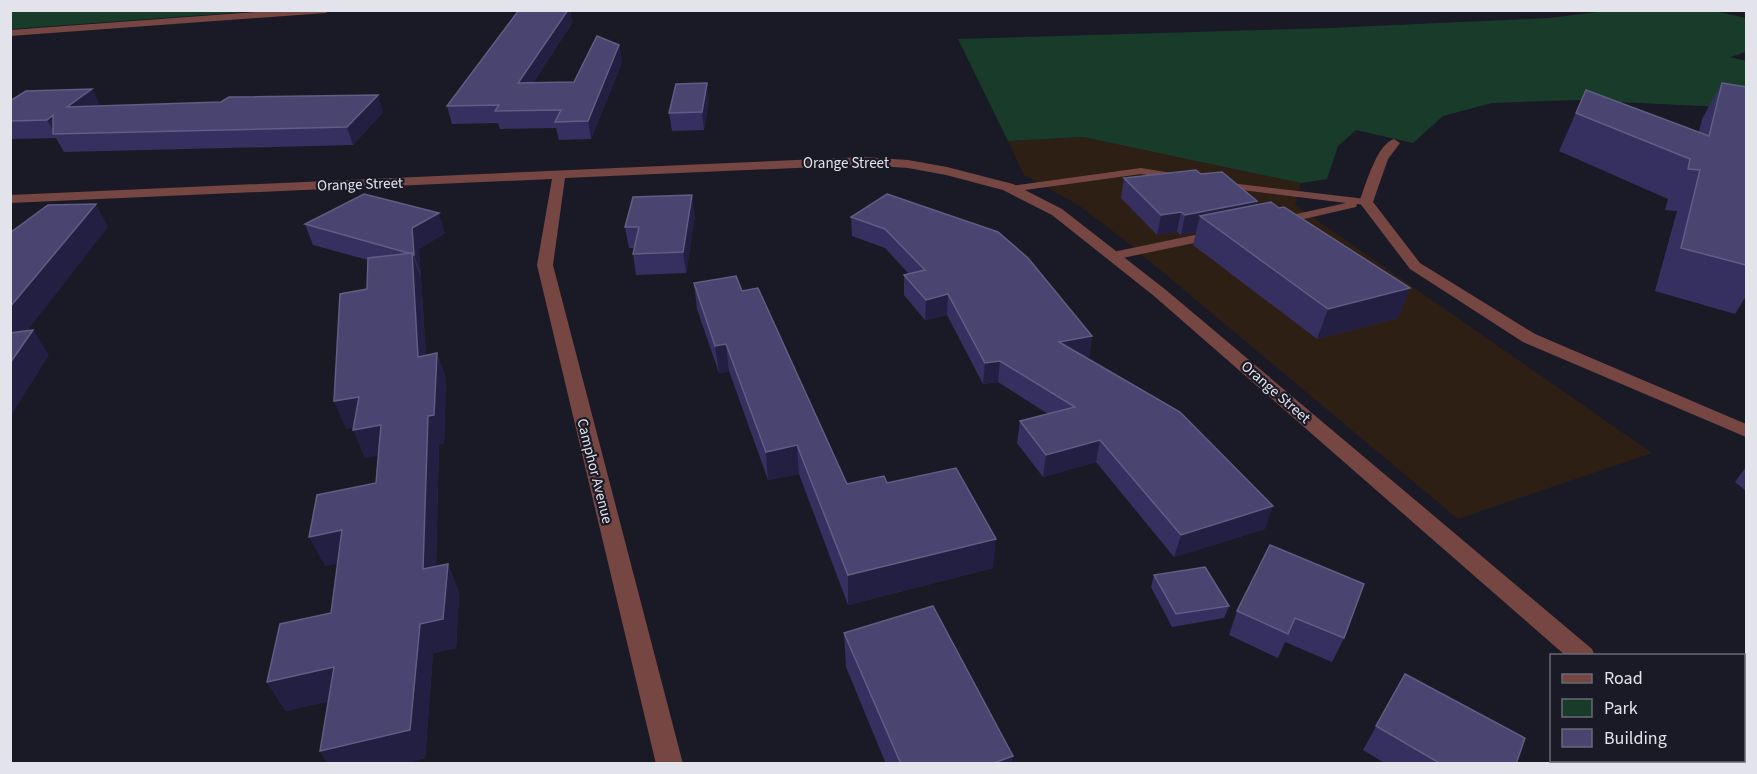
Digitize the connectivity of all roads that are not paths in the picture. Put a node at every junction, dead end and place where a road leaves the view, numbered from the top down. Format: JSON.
{"nodes":[{"id":1,"x":326,"y":10,"type":"edge"},
{"id":2,"x":10,"y":33,"type":"edge"},
{"id":3,"x":1394,"y":143,"type":"dead end"},
{"id":4,"x":559,"y":175,"type":"junction"},
{"id":5,"x":1011,"y":189,"type":"junction"},
{"id":6,"x":10,"y":199,"type":"edge"},
{"id":7,"x":1366,"y":202,"type":"junction"},
{"id":8,"x":1263,"y":224,"type":"edge"},
{"id":9,"x":1228,"y":231,"type":"edge"},
{"id":10,"x":1113,"y":256,"type":"junction"},
{"id":11,"x":1746,"y":431,"type":"edge"},
{"id":12,"x":1581,"y":654,"type":"edge"},
{"id":13,"x":670,"y":764,"type":"edge"}],
"edges":[{"from":1,"to":2,"type":"street"},
{"from":3,"to":7,"type":"street"},
{"from":4,"to":5,"type":"street","name":"Orange Street"},
{"from":4,"to":6,"type":"street","name":"Orange Street"},
{"from":4,"to":13,"type":"street","name":"Camphor Avenue"},
{"from":5,"to":7,"type":"lane"},
{"from":5,"to":10,"type":"street","name":"Orange Street"},
{"from":7,"to":8,"type":"lane"},
{"from":7,"to":11,"type":"street"},
{"from":9,"to":10,"type":"lane"},
{"from":10,"to":12,"type":"street","name":"Orange Street"}]}
